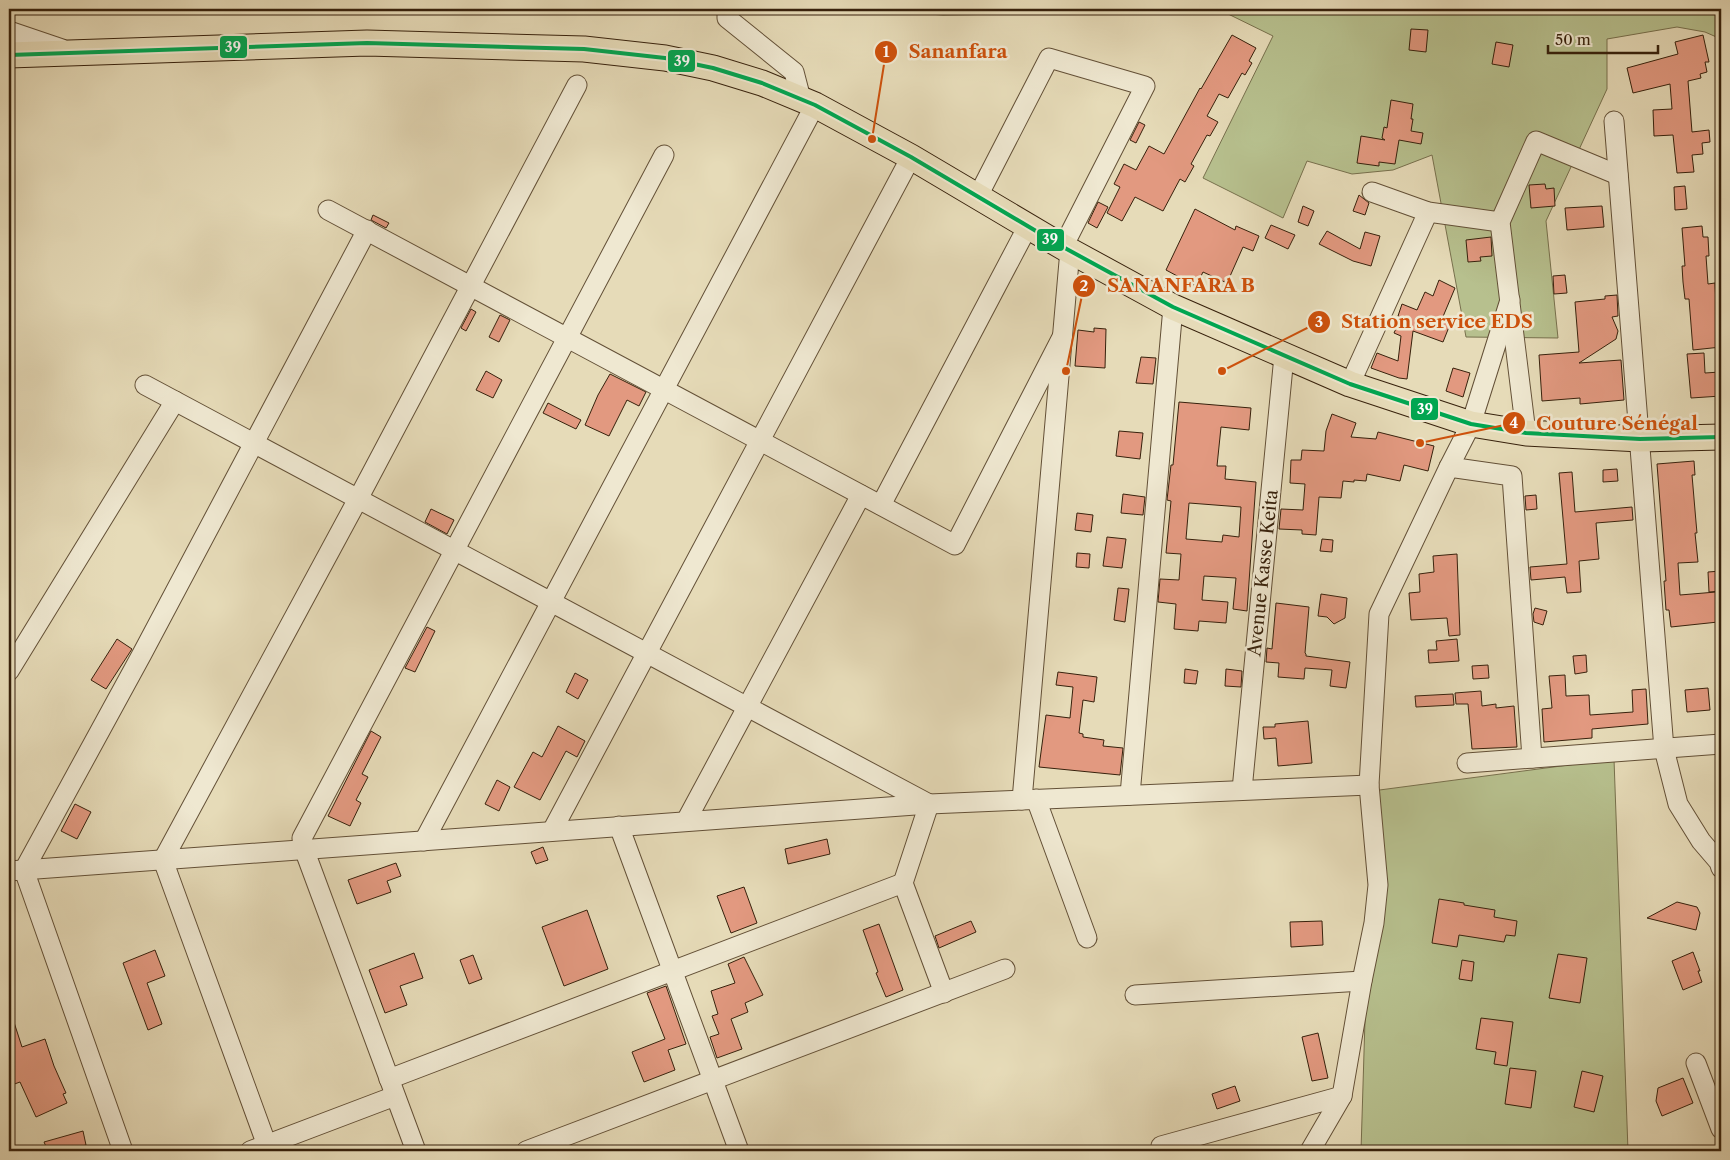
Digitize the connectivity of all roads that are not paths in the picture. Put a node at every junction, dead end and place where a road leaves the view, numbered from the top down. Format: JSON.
{"nodes":[{"id":1,"x":727,"y":9,"type":"edge"},
{"id":2,"x":9,"y":31,"type":"edge"},
{"id":3,"x":70,"y":52,"type":"junction"},
{"id":4,"x":9,"y":55,"type":"edge"},
{"id":5,"x":577,"y":86,"type":"dead end"},
{"id":6,"x":808,"y":102,"type":"junction"},
{"id":7,"x":1614,"y":121,"type":"dead end"},
{"id":8,"x":664,"y":155,"type":"dead end"},
{"id":9,"x":911,"y":157,"type":"junction"},
{"id":10,"x":1618,"y":174,"type":"junction"},
{"id":11,"x":1372,"y":192,"type":"dead end"},
{"id":12,"x":978,"y":196,"type":"junction"},
{"id":13,"x":328,"y":210,"type":"dead end"},
{"id":14,"x":1428,"y":212,"type":"junction"},
{"id":15,"x":1500,"y":222,"type":"junction"},
{"id":16,"x":1028,"y":226,"type":"junction"},
{"id":17,"x":366,"y":230,"type":"junction"},
{"id":18,"x":1066,"y":249,"type":"junction"},
{"id":19,"x":471,"y":286,"type":"junction"},
{"id":20,"x":1510,"y":300,"type":"junction"},
{"id":21,"x":1173,"y":307,"type":"junction"},
{"id":22,"x":1062,"y":337,"type":"junction"},
{"id":23,"x":568,"y":338,"type":"junction"},
{"id":24,"x":1284,"y":356,"type":"junction"},
{"id":25,"x":1350,"y":384,"type":"junction"},
{"id":26,"x":145,"y":385,"type":"dead end"},
{"id":27,"x":664,"y":389,"type":"junction"},
{"id":28,"x":175,"y":401,"type":"junction"},
{"id":29,"x":1471,"y":424,"type":"junction"},
{"id":30,"x":1526,"y":433,"type":"junction"},
{"id":31,"x":1721,"y":436,"type":"edge"},
{"id":32,"x":1640,"y":439,"type":"junction"},
{"id":33,"x":760,"y":441,"type":"junction"},
{"id":34,"x":254,"y":443,"type":"junction"},
{"id":35,"x":1449,"y":467,"type":"junction"},
{"id":36,"x":861,"y":495,"type":"junction"},
{"id":37,"x":358,"y":498,"type":"junction"},
{"id":38,"x":881,"y":505,"type":"junction"},
{"id":39,"x":455,"y":550,"type":"junction"},
{"id":40,"x":551,"y":602,"type":"junction"},
{"id":41,"x":647,"y":653,"type":"junction"},
{"id":42,"x":9,"y":671,"type":"edge"},
{"id":43,"x":748,"y":707,"type":"junction"},
{"id":44,"x":1721,"y":744,"type":"edge"},
{"id":45,"x":1664,"y":748,"type":"junction"},
{"id":46,"x":1532,"y":758,"type":"junction"},
{"id":47,"x":1467,"y":763,"type":"dead end"},
{"id":48,"x":1369,"y":785,"type":"junction"},
{"id":49,"x":1242,"y":790,"type":"junction"},
{"id":50,"x":1130,"y":795,"type":"junction"},
{"id":51,"x":1029,"y":800,"type":"junction"},
{"id":52,"x":929,"y":804,"type":"junction"},
{"id":53,"x":686,"y":822,"type":"junction"},
{"id":54,"x":619,"y":826,"type":"junction"},
{"id":55,"x":552,"y":831,"type":"junction"},
{"id":56,"x":424,"y":841,"type":"junction"},
{"id":57,"x":304,"y":849,"type":"junction"},
{"id":58,"x":163,"y":860,"type":"junction"},
{"id":59,"x":1721,"y":868,"type":"edge"},
{"id":60,"x":16,"y":870,"type":"edge"},
{"id":61,"x":903,"y":883,"type":"junction"},
{"id":62,"x":1087,"y":938,"type":"dead end"},
{"id":63,"x":1005,"y":969,"type":"dead end"},
{"id":64,"x":672,"y":971,"type":"junction"},
{"id":65,"x":1362,"y":981,"type":"junction"},
{"id":66,"x":944,"y":993,"type":"junction"},
{"id":67,"x":1135,"y":995,"type":"dead end"},
{"id":68,"x":1696,"y":1063,"type":"dead end"},
{"id":69,"x":713,"y":1080,"type":"junction"},
{"id":70,"x":392,"y":1087,"type":"junction"},
{"id":71,"x":1342,"y":1096,"type":"junction"},
{"id":72,"x":1721,"y":1129,"type":"edge"},
{"id":73,"x":1161,"y":1146,"type":"dead end"},
{"id":74,"x":262,"y":1149,"type":"edge"},
{"id":75,"x":123,"y":1151,"type":"edge"},
{"id":76,"x":416,"y":1151,"type":"edge"},
{"id":77,"x":526,"y":1151,"type":"edge"},
{"id":78,"x":740,"y":1151,"type":"edge"},
{"id":79,"x":1310,"y":1151,"type":"edge"}],
"edges":[{"from":1,"to":6,"type":"street"},
{"from":2,"to":3,"type":"street"},
{"from":3,"to":4,"type":"main road"},
{"from":3,"to":6,"type":"main road"},
{"from":5,"to":19,"type":"street"},
{"from":6,"to":9,"type":"main road"},
{"from":6,"to":27,"type":"street"},
{"from":7,"to":10,"type":"street"},
{"from":8,"to":23,"type":"street"},
{"from":9,"to":12,"type":"main road"},
{"from":9,"to":33,"type":"street"},
{"from":10,"to":15,"type":"street"},
{"from":10,"to":32,"type":"street"},
{"from":11,"to":14,"type":"street"},
{"from":12,"to":16,"type":"main road"},
{"from":12,"to":18,"type":"street"},
{"from":13,"to":17,"type":"street"},
{"from":14,"to":15,"type":"street"},
{"from":14,"to":25,"type":"street"},
{"from":15,"to":20,"type":"street"},
{"from":16,"to":18,"type":"main road"},
{"from":16,"to":38,"type":"street"},
{"from":17,"to":19,"type":"street"},
{"from":17,"to":34,"type":"street"},
{"from":18,"to":21,"type":"main road"},
{"from":18,"to":22,"type":"street"},
{"from":19,"to":23,"type":"street"},
{"from":19,"to":37,"type":"street"},
{"from":20,"to":29,"type":"street"},
{"from":20,"to":30,"type":"street"},
{"from":21,"to":24,"type":"main road"},
{"from":21,"to":50,"type":"street"},
{"from":22,"to":38,"type":"street"},
{"from":22,"to":51,"type":"street"},
{"from":23,"to":27,"type":"street"},
{"from":23,"to":39,"type":"street"},
{"from":24,"to":25,"type":"main road"},
{"from":24,"to":49,"type":"street","name":"Avenue Kasse Keita"},
{"from":25,"to":29,"type":"main road"},
{"from":26,"to":28,"type":"street"},
{"from":27,"to":33,"type":"street"},
{"from":27,"to":40,"type":"street"},
{"from":28,"to":34,"type":"street"},
{"from":28,"to":42,"type":"street"},
{"from":29,"to":30,"type":"main road"},
{"from":29,"to":35,"type":"street"},
{"from":30,"to":32,"type":"main road"},
{"from":31,"to":32,"type":"main road"},
{"from":32,"to":45,"type":"street"},
{"from":33,"to":36,"type":"street"},
{"from":33,"to":41,"type":"street"},
{"from":34,"to":37,"type":"street"},
{"from":34,"to":60,"type":"street"},
{"from":35,"to":46,"type":"street"},
{"from":35,"to":48,"type":"street"},
{"from":36,"to":38,"type":"street"},
{"from":36,"to":43,"type":"street"},
{"from":37,"to":39,"type":"street"},
{"from":37,"to":58,"type":"street"},
{"from":39,"to":40,"type":"street"},
{"from":39,"to":57,"type":"street"},
{"from":40,"to":41,"type":"street"},
{"from":40,"to":56,"type":"street"},
{"from":41,"to":43,"type":"street"},
{"from":41,"to":55,"type":"street"},
{"from":43,"to":52,"type":"street"},
{"from":43,"to":53,"type":"street"},
{"from":44,"to":45,"type":"street"},
{"from":45,"to":46,"type":"street"},
{"from":45,"to":59,"type":"street"},
{"from":46,"to":47,"type":"street"},
{"from":48,"to":49,"type":"street"},
{"from":48,"to":65,"type":"street"},
{"from":49,"to":50,"type":"street"},
{"from":50,"to":51,"type":"street"},
{"from":51,"to":52,"type":"street"},
{"from":51,"to":62,"type":"street"},
{"from":52,"to":53,"type":"street"},
{"from":52,"to":61,"type":"street"},
{"from":53,"to":54,"type":"street"},
{"from":54,"to":55,"type":"street"},
{"from":54,"to":64,"type":"street"},
{"from":55,"to":56,"type":"street"},
{"from":56,"to":57,"type":"street"},
{"from":57,"to":58,"type":"street"},
{"from":57,"to":70,"type":"street"},
{"from":58,"to":60,"type":"street"},
{"from":58,"to":74,"type":"street"},
{"from":60,"to":75,"type":"street"},
{"from":61,"to":64,"type":"street"},
{"from":61,"to":66,"type":"street"},
{"from":63,"to":66,"type":"street"},
{"from":64,"to":69,"type":"street"},
{"from":64,"to":70,"type":"street"},
{"from":65,"to":67,"type":"street"},
{"from":65,"to":71,"type":"street"},
{"from":66,"to":69,"type":"street"},
{"from":68,"to":72,"type":"street"},
{"from":69,"to":77,"type":"street"},
{"from":69,"to":78,"type":"street"},
{"from":70,"to":74,"type":"street"},
{"from":70,"to":76,"type":"street"},
{"from":71,"to":73,"type":"street"},
{"from":71,"to":79,"type":"street"}]}
